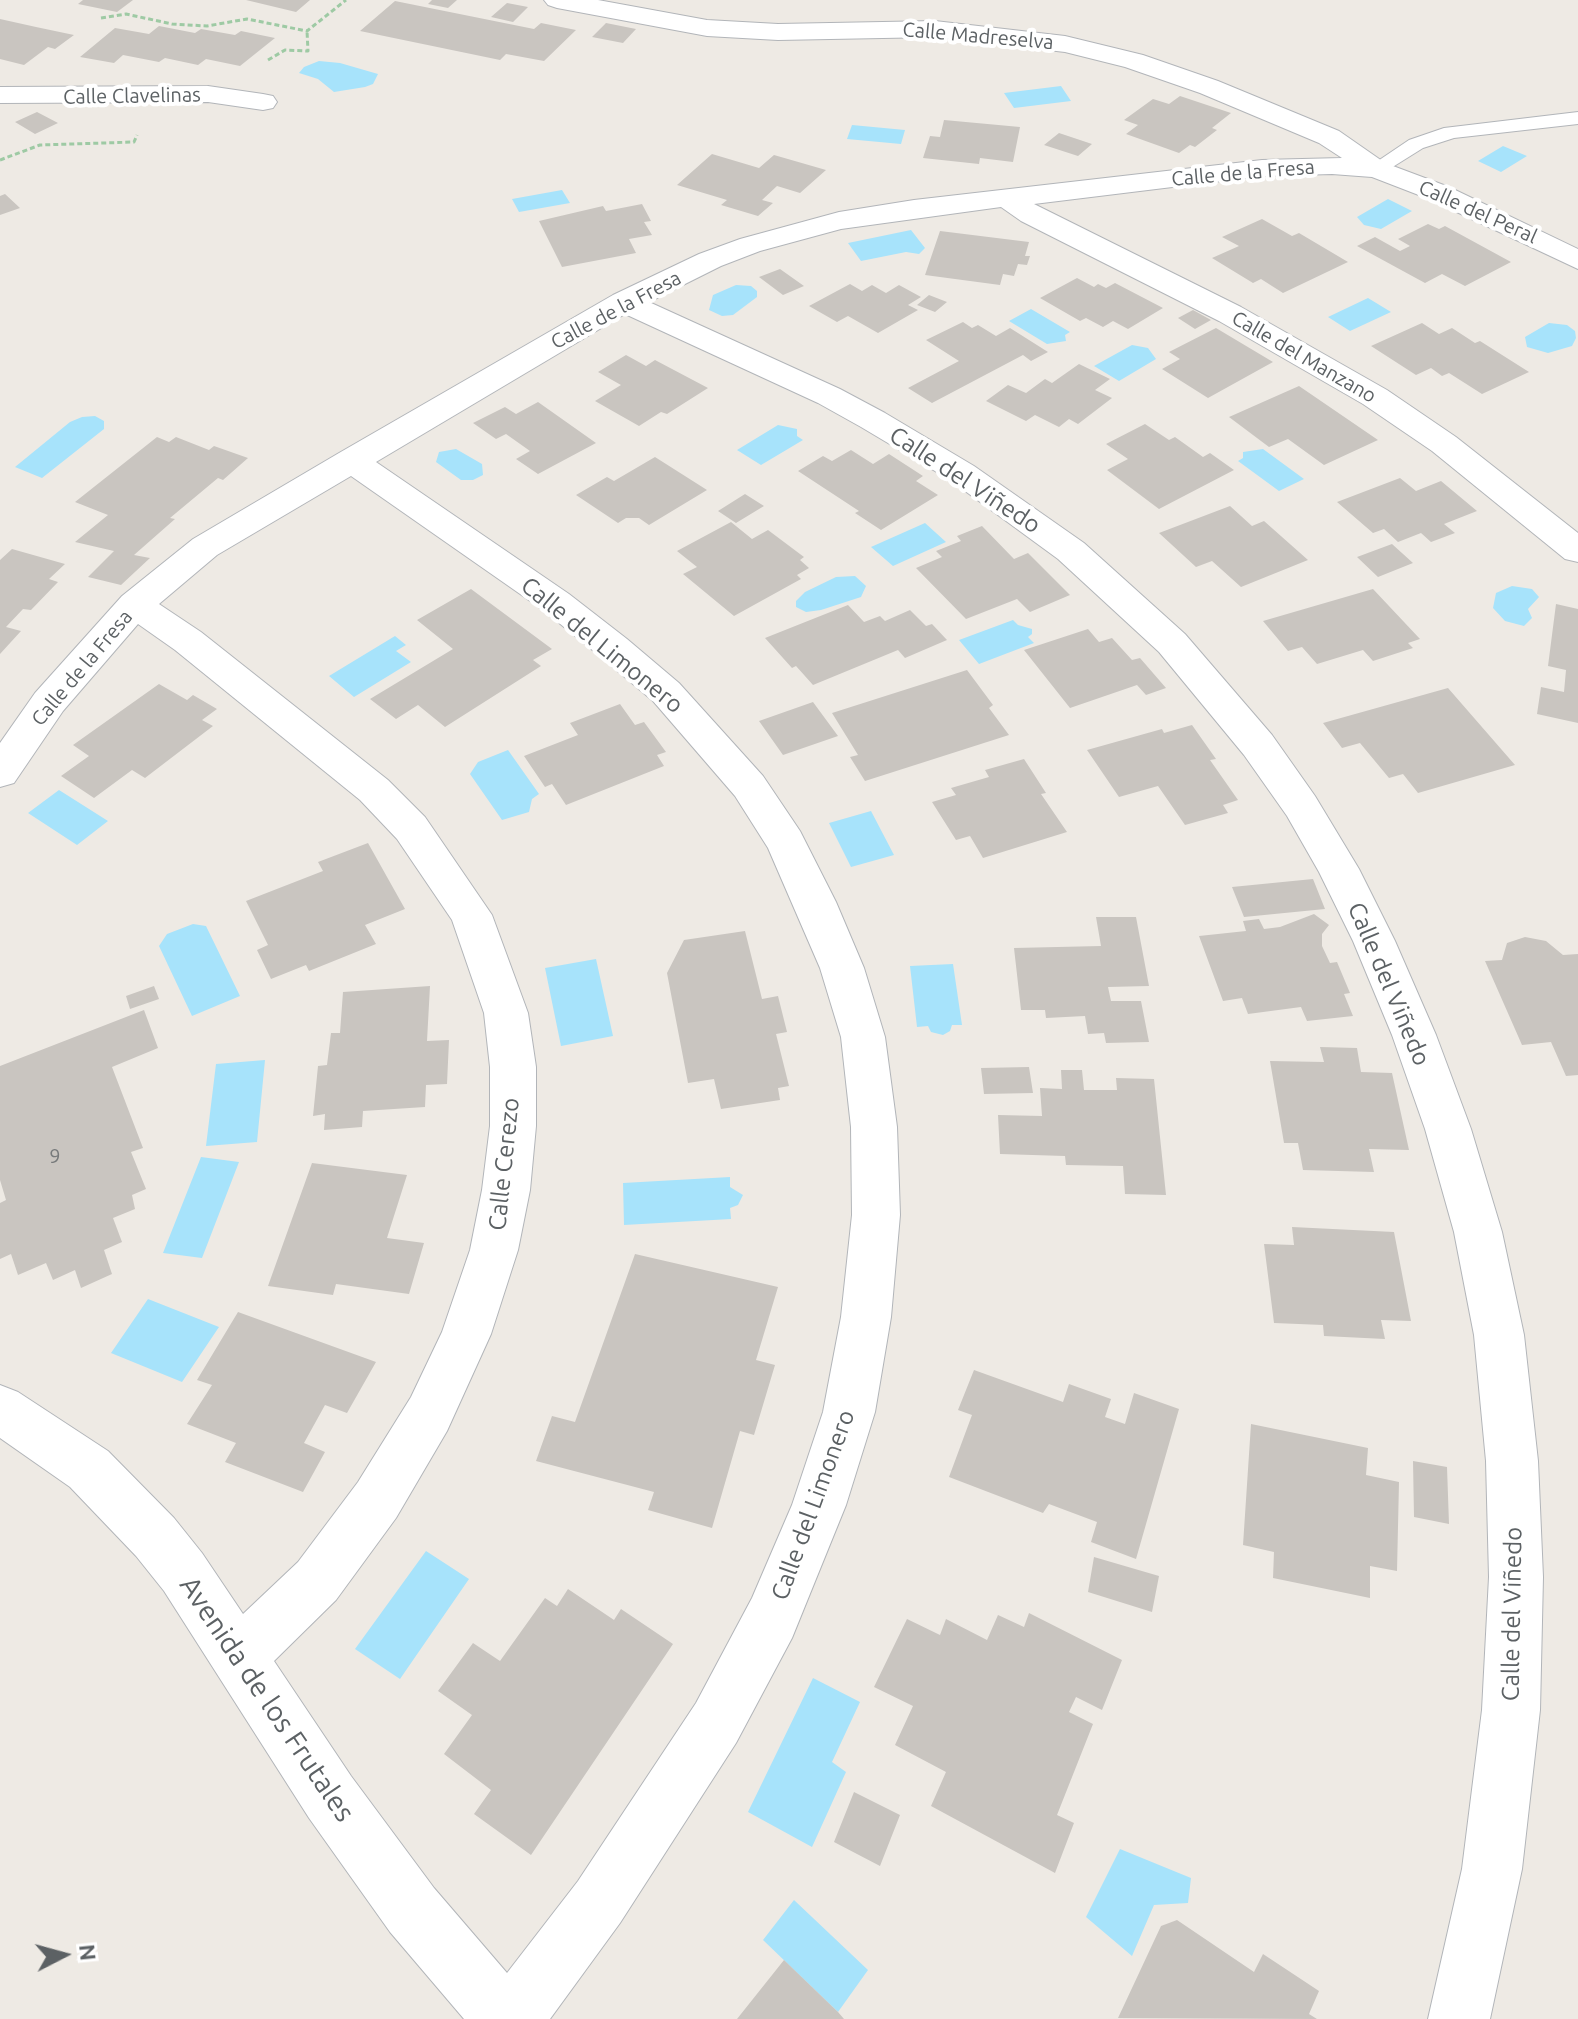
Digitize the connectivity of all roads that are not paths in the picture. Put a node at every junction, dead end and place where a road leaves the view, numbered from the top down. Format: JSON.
{"nodes":[{"id":1,"x":557,"y":0,"type":"edge"},
{"id":2,"x":0,"y":95,"type":"edge"},
{"id":3,"x":263,"y":102,"type":"dead end"},
{"id":4,"x":1578,"y":118,"type":"edge"},
{"id":5,"x":1376,"y":169,"type":"junction"},
{"id":6,"x":1007,"y":198,"type":"junction"},
{"id":7,"x":1578,"y":260,"type":"edge"},
{"id":8,"x":624,"y":302,"type":"junction"},
{"id":9,"x":351,"y":460,"type":"junction"},
{"id":10,"x":1578,"y":551,"type":"edge"},
{"id":11,"x":135,"y":605,"type":"junction"},
{"id":12,"x":0,"y":773,"type":"edge"},
{"id":13,"x":0,"y":1409,"type":"edge"},
{"id":14,"x":240,"y":1656,"type":"junction"},
{"id":15,"x":508,"y":2019,"type":"edge"},
{"id":16,"x":1459,"y":2019,"type":"edge"}],
"edges":[{"from":1,"to":5,"type":"street","name":"Calle Madreselva"},
{"from":2,"to":3,"type":"street","name":"Calle Clavelinas"},
{"from":4,"to":5,"type":"lane"},
{"from":5,"to":6,"type":"street","name":"Calle de la Fresa"},
{"from":5,"to":7,"type":"street","name":"Calle del Peral"},
{"from":6,"to":8,"type":"street","name":"Calle de la Fresa"},
{"from":6,"to":10,"type":"street","name":"Calle del Manzano"},
{"from":8,"to":9,"type":"street","name":"Calle de la Fresa"},
{"from":8,"to":16,"type":"street","name":"Calle del Viñedo"},
{"from":9,"to":11,"type":"street","name":"Calle de la Fresa"},
{"from":9,"to":15,"type":"street","name":"Calle del Limonero"},
{"from":11,"to":12,"type":"street","name":"Calle de la Fresa"},
{"from":11,"to":14,"type":"street","name":"Calle Cerezo"},
{"from":13,"to":14,"type":"street","name":"Avenida de los Frutales"},
{"from":14,"to":15,"type":"street","name":"Avenida de los Frutales"}]}
